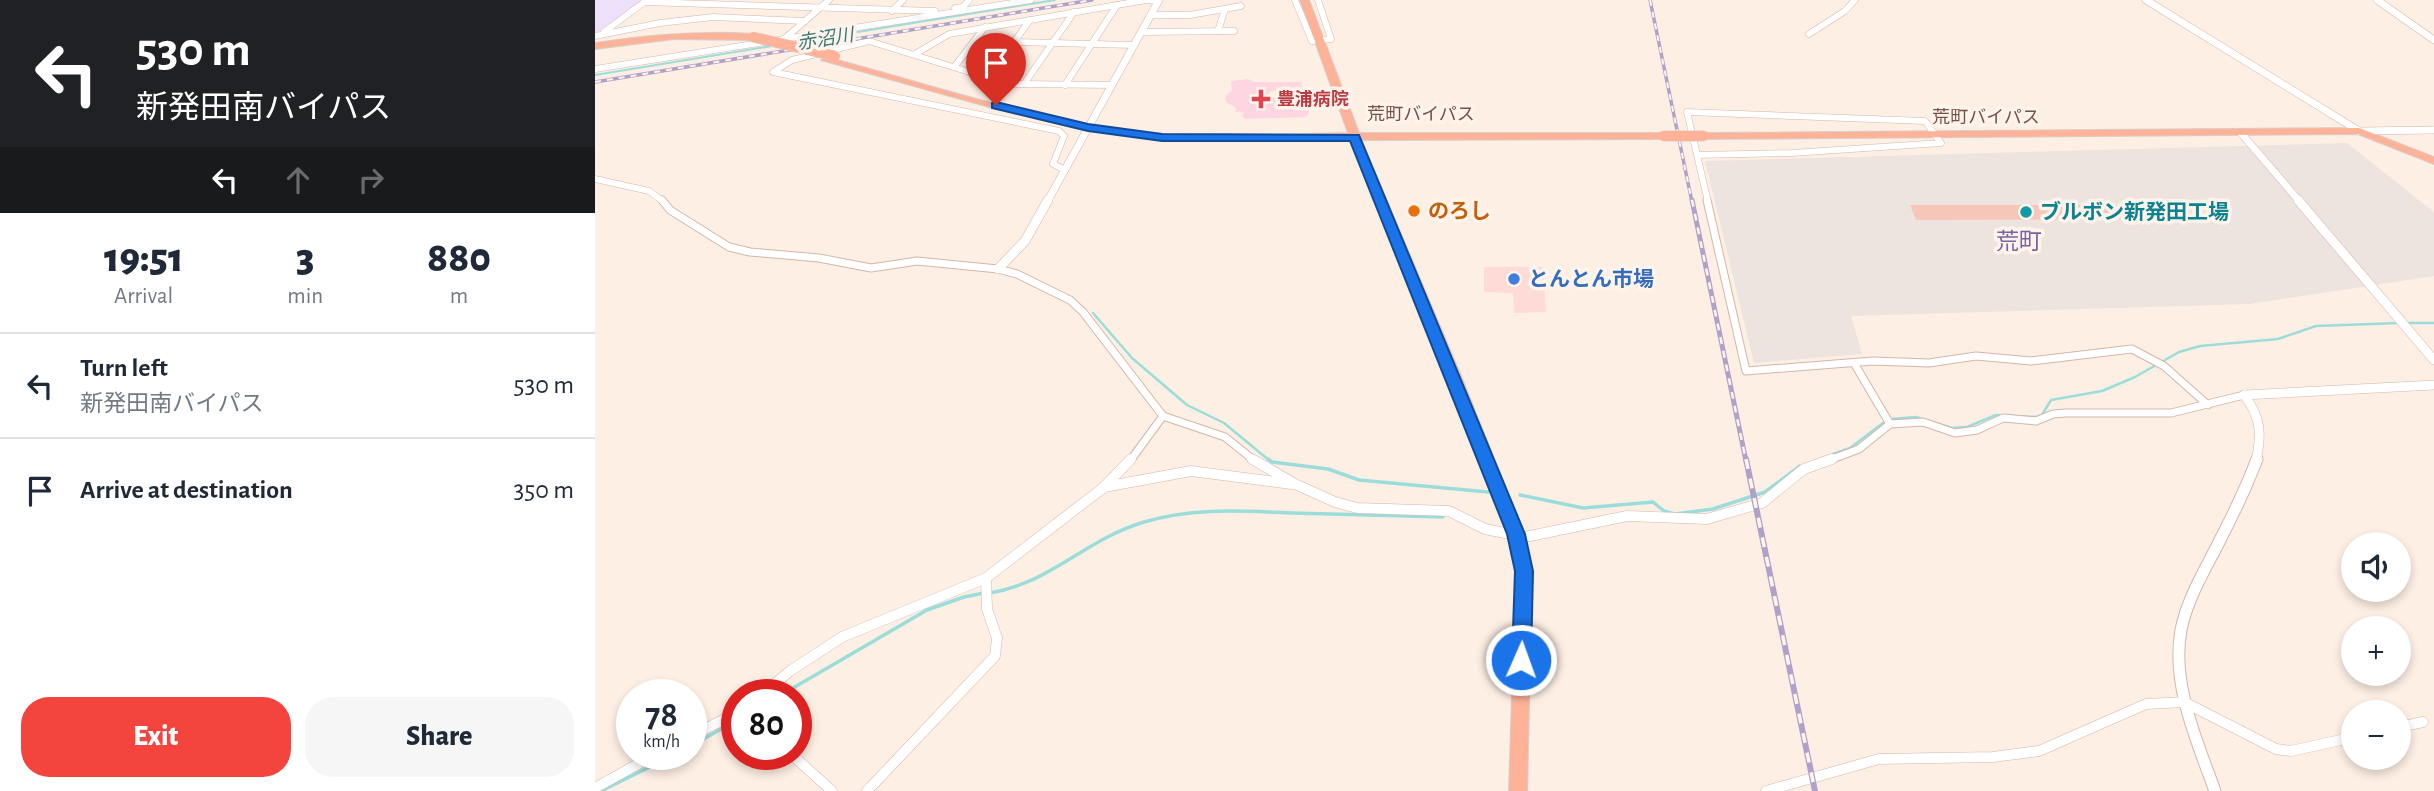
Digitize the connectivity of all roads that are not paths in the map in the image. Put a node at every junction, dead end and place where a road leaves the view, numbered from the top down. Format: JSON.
{"nodes":[{"id":1,"x":743,"y":0,"type":"edge"},
{"id":2,"x":828,"y":0,"type":"edge"},
{"id":3,"x":903,"y":0,"type":"edge"},
{"id":4,"x":969,"y":0,"type":"edge"},
{"id":5,"x":1031,"y":0,"type":"edge"},
{"id":6,"x":1158,"y":0,"type":"edge"},
{"id":7,"x":1294,"y":0,"type":"edge"},
{"id":8,"x":1304,"y":0,"type":"edge"},
{"id":9,"x":1318,"y":0,"type":"edge"},
{"id":10,"x":1854,"y":0,"type":"edge"},
{"id":11,"x":2146,"y":0,"type":"edge"},
{"id":12,"x":2377,"y":0,"type":"edge"},
{"id":13,"x":646,"y":1,"type":"edge"},
{"id":14,"x":736,"y":5,"type":"junction"},
{"id":15,"x":1117,"y":5,"type":"junction"},
{"id":16,"x":1241,"y":6,"type":"dead end"},
{"id":17,"x":819,"y":9,"type":"junction"},
{"id":18,"x":1225,"y":9,"type":"junction"},
{"id":19,"x":892,"y":11,"type":"junction"},
{"id":20,"x":1075,"y":12,"type":"junction"},
{"id":21,"x":1151,"y":15,"type":"junction"},
{"id":22,"x":1030,"y":20,"type":"junction"},
{"id":23,"x":805,"y":21,"type":"junction"},
{"id":24,"x":985,"y":27,"type":"junction"},
{"id":25,"x":1234,"y":31,"type":"dead end"},
{"id":26,"x":1141,"y":32,"type":"junction"},
{"id":27,"x":1219,"y":32,"type":"junction"},
{"id":28,"x":1809,"y":34,"type":"dead end"},
{"id":29,"x":599,"y":35,"type":"edge"},
{"id":30,"x":782,"y":40,"type":"junction"},
{"id":31,"x":2434,"y":40,"type":"edge"},
{"id":32,"x":1013,"y":43,"type":"junction"},
{"id":33,"x":1053,"y":43,"type":"junction"},
{"id":34,"x":1321,"y":43,"type":"junction"},
{"id":35,"x":1092,"y":44,"type":"junction"},
{"id":36,"x":1133,"y":45,"type":"junction"},
{"id":37,"x":595,"y":49,"type":"edge"},
{"id":38,"x":915,"y":54,"type":"junction"},
{"id":39,"x":955,"y":66,"type":"junction"},
{"id":40,"x":595,"y":69,"type":"edge"},
{"id":41,"x":988,"y":78,"type":"junction"},
{"id":42,"x":1024,"y":84,"type":"junction"},
{"id":43,"x":1065,"y":85,"type":"junction"},
{"id":44,"x":1111,"y":85,"type":"junction"},
{"id":45,"x":1090,"y":124,"type":"junction"},
{"id":46,"x":2434,"y":130,"type":"edge"},
{"id":47,"x":2359,"y":131,"type":"junction"},
{"id":48,"x":2241,"y":133,"type":"junction"},
{"id":49,"x":1354,"y":134,"type":"junction"},
{"id":50,"x":1936,"y":135,"type":"junction"},
{"id":51,"x":1697,"y":155,"type":"junction"},
{"id":52,"x":2434,"y":161,"type":"edge"},
{"id":53,"x":1065,"y":170,"type":"junction"},
{"id":54,"x":595,"y":179,"type":"edge"},
{"id":55,"x":998,"y":269,"type":"junction"},
{"id":56,"x":2434,"y":359,"type":"edge"},
{"id":57,"x":1854,"y":363,"type":"junction"},
{"id":58,"x":2434,"y":385,"type":"edge"},
{"id":59,"x":2244,"y":395,"type":"junction"},
{"id":60,"x":2208,"y":405,"type":"junction"},
{"id":61,"x":1163,"y":416,"type":"junction"},
{"id":62,"x":1890,"y":424,"type":"junction"},
{"id":63,"x":1295,"y":484,"type":"junction"},
{"id":64,"x":1103,"y":488,"type":"junction"},
{"id":65,"x":1516,"y":534,"type":"junction"},
{"id":66,"x":986,"y":578,"type":"junction"},
{"id":67,"x":780,"y":679,"type":"edge"},
{"id":68,"x":2184,"y":702,"type":"junction"},
{"id":69,"x":2423,"y":722,"type":"dead end"},
{"id":70,"x":2411,"y":724,"type":"edge"},
{"id":71,"x":2341,"y":740,"type":"edge"},
{"id":72,"x":627,"y":770,"type":"edge"},
{"id":73,"x":809,"y":770,"type":"edge"},
{"id":74,"x":595,"y":788,"type":"edge"},
{"id":75,"x":832,"y":791,"type":"edge"},
{"id":76,"x":867,"y":791,"type":"edge"},
{"id":77,"x":1518,"y":791,"type":"edge"},
{"id":78,"x":1766,"y":791,"type":"edge"},
{"id":79,"x":2215,"y":791,"type":"edge"}],
"edges":[{"from":1,"to":14,"type":"street"},
{"from":2,"to":17,"type":"street"},
{"from":3,"to":19,"type":"street"},
{"from":4,"to":19,"type":"street"},
{"from":5,"to":30,"type":"street"},
{"from":6,"to":15,"type":"street"},
{"from":6,"to":21,"type":"street"},
{"from":7,"to":34,"type":"street"},
{"from":8,"to":34,"type":"highway"},
{"from":9,"to":34,"type":"street"},
{"from":10,"to":28,"type":"street"},
{"from":11,"to":47,"type":"street"},
{"from":12,"to":31,"type":"street"},
{"from":13,"to":14,"type":"street"},
{"from":13,"to":29,"type":"street"},
{"from":14,"to":17,"type":"street"},
{"from":15,"to":20,"type":"street"},
{"from":15,"to":35,"type":"street"},
{"from":16,"to":18,"type":"street"},
{"from":17,"to":19,"type":"street"},
{"from":17,"to":23,"type":"street"},
{"from":18,"to":21,"type":"street"},
{"from":18,"to":27,"type":"street"},
{"from":20,"to":22,"type":"street"},
{"from":20,"to":33,"type":"street"},
{"from":21,"to":26,"type":"street"},
{"from":22,"to":24,"type":"street"},
{"from":22,"to":32,"type":"street"},
{"from":23,"to":29,"type":"street"},
{"from":23,"to":30,"type":"street"},
{"from":24,"to":38,"type":"street"},
{"from":24,"to":39,"type":"street"},
{"from":25,"to":27,"type":"street"},
{"from":26,"to":27,"type":"street"},
{"from":26,"to":36,"type":"street"},
{"from":30,"to":40,"type":"street"},
{"from":32,"to":33,"type":"street"},
{"from":32,"to":41,"type":"street"},
{"from":33,"to":35,"type":"street"},
{"from":33,"to":42,"type":"street"},
{"from":34,"to":49,"type":"highway"},
{"from":35,"to":36,"type":"street"},
{"from":35,"to":43,"type":"street"},
{"from":36,"to":44,"type":"street"},
{"from":37,"to":45,"type":"highway","name":"荒町バイパス"},
{"from":38,"to":39,"type":"street"},
{"from":38,"to":53,"type":"street"},
{"from":39,"to":41,"type":"street"},
{"from":41,"to":42,"type":"street"},
{"from":42,"to":43,"type":"street"},
{"from":43,"to":44,"type":"street"},
{"from":44,"to":45,"type":"street"},
{"from":45,"to":49,"type":"highway","name":"荒町バイパス"},
{"from":45,"to":53,"type":"street"},
{"from":46,"to":47,"type":"street"},
{"from":47,"to":48,"type":"highway","name":"荒町バイパス"},
{"from":47,"to":52,"type":"highway"},
{"from":48,"to":50,"type":"highway","name":"荒町バイパス"},
{"from":48,"to":56,"type":"street"},
{"from":49,"to":50,"type":"highway","name":"荒町バイパス","bridge":true},
{"from":49,"to":65,"type":"highway"},
{"from":50,"to":51,"type":"street"},
{"from":50,"to":51,"type":"street"},
{"from":51,"to":57,"type":"street"},
{"from":53,"to":55,"type":"street"},
{"from":54,"to":55,"type":"street"},
{"from":55,"to":61,"type":"street"},
{"from":57,"to":60,"type":"street"},
{"from":57,"to":62,"type":"street"},
{"from":58,"to":59,"type":"street"},
{"from":59,"to":60,"type":"street"},
{"from":59,"to":68,"type":"street"},
{"from":60,"to":62,"type":"street"},
{"from":61,"to":63,"type":"street"},
{"from":61,"to":64,"type":"street"},
{"from":62,"to":65,"type":"street"},
{"from":63,"to":64,"type":"street"},
{"from":63,"to":65,"type":"street"},
{"from":64,"to":66,"type":"street"},
{"from":65,"to":77,"type":"highway"},
{"from":66,"to":67,"type":"street"},
{"from":66,"to":76,"type":"street"},
{"from":68,"to":71,"type":"street"},
{"from":68,"to":78,"type":"street"},
{"from":68,"to":79,"type":"street"},
{"from":69,"to":70,"type":"street"},
{"from":72,"to":74,"type":"street"},
{"from":73,"to":75,"type":"street"}]}
